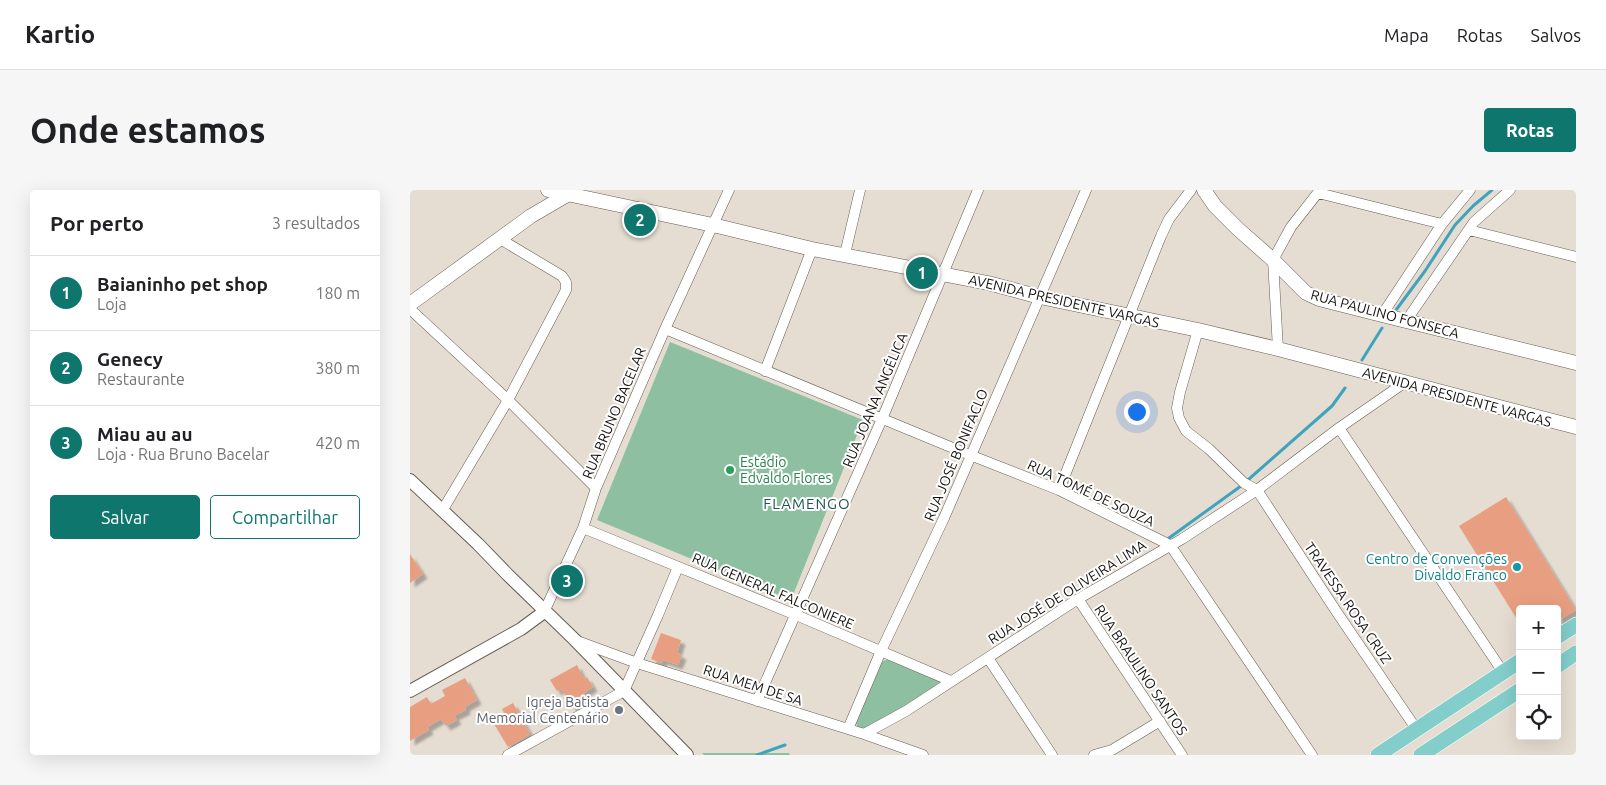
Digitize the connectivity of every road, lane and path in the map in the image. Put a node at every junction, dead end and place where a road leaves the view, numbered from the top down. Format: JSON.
{"nodes":[{"id":1,"x":548,"y":190,"type":"edge"},
{"id":2,"x":729,"y":190,"type":"edge"},
{"id":3,"x":860,"y":190,"type":"edge"},
{"id":4,"x":978,"y":190,"type":"edge"},
{"id":5,"x":1086,"y":190,"type":"edge"},
{"id":6,"x":1191,"y":190,"type":"edge"},
{"id":7,"x":1204,"y":190,"type":"edge"},
{"id":8,"x":1470,"y":190,"type":"edge"},
{"id":9,"x":1510,"y":190,"type":"edge"},
{"id":10,"x":1319,"y":191,"type":"edge"},
{"id":11,"x":568,"y":193,"type":"edge"},
{"id":12,"x":1442,"y":224,"type":"junction"},
{"id":13,"x":713,"y":226,"type":"junction"},
{"id":14,"x":1469,"y":230,"type":"junction"},
{"id":15,"x":500,"y":240,"type":"junction"},
{"id":16,"x":812,"y":249,"type":"junction"},
{"id":17,"x":845,"y":254,"type":"junction"},
{"id":18,"x":1576,"y":257,"type":"edge"},
{"id":19,"x":1273,"y":260,"type":"junction"},
{"id":20,"x":944,"y":274,"type":"junction"},
{"id":21,"x":1040,"y":297,"type":"junction"},
{"id":22,"x":410,"y":304,"type":"edge"},
{"id":23,"x":410,"y":309,"type":"edge"},
{"id":24,"x":1382,"y":315,"type":"junction"},
{"id":25,"x":1129,"y":316,"type":"junction"},
{"id":26,"x":1406,"y":321,"type":"junction"},
{"id":27,"x":665,"y":329,"type":"junction"},
{"id":28,"x":1198,"y":330,"type":"junction"},
{"id":29,"x":1278,"y":349,"type":"junction"},
{"id":30,"x":1576,"y":363,"type":"edge"},
{"id":31,"x":765,"y":371,"type":"junction"},
{"id":32,"x":1404,"y":383,"type":"junction"},
{"id":33,"x":508,"y":400,"type":"junction"},
{"id":34,"x":882,"y":418,"type":"junction"},
{"id":35,"x":1576,"y":427,"type":"edge"},
{"id":36,"x":1339,"y":428,"type":"junction"},
{"id":37,"x":970,"y":455,"type":"junction"},
{"id":38,"x":410,"y":480,"type":"edge"},
{"id":39,"x":596,"y":488,"type":"junction"},
{"id":40,"x":1059,"y":490,"type":"junction"},
{"id":41,"x":1257,"y":490,"type":"junction"},
{"id":42,"x":442,"y":511,"type":"junction"},
{"id":43,"x":583,"y":528,"type":"junction"},
{"id":44,"x":1170,"y":545,"type":"junction"},
{"id":45,"x":678,"y":567,"type":"junction"},
{"id":46,"x":1078,"y":600,"type":"junction"},
{"id":47,"x":544,"y":612,"type":"junction"},
{"id":48,"x":796,"y":615,"type":"junction"},
{"id":49,"x":1576,"y":625,"type":"edge"},
{"id":50,"x":1561,"y":634,"type":"edge"},
{"id":51,"x":574,"y":640,"type":"junction"},
{"id":52,"x":881,"y":651,"type":"junction"},
{"id":53,"x":1576,"y":654,"type":"edge"},
{"id":54,"x":988,"y":658,"type":"junction"},
{"id":55,"x":637,"y":663,"type":"junction"},
{"id":56,"x":1516,"y":663,"type":"edge"},
{"id":57,"x":1561,"y":663,"type":"edge"},
{"id":58,"x":1516,"y":666,"type":"edge"},
{"id":59,"x":1502,"y":672,"type":"junction"},
{"id":60,"x":1516,"y":678,"type":"edge"},
{"id":61,"x":951,"y":681,"type":"junction"},
{"id":62,"x":410,"y":691,"type":"edge"},
{"id":63,"x":624,"y":691,"type":"junction"},
{"id":64,"x":1516,"y":693,"type":"edge"},
{"id":65,"x":758,"y":701,"type":"junction"},
{"id":66,"x":1160,"y":721,"type":"junction"},
{"id":67,"x":848,"y":730,"type":"junction"},
{"id":68,"x":1417,"y":730,"type":"junction"},
{"id":69,"x":864,"y":734,"type":"junction"},
{"id":70,"x":508,"y":755,"type":"edge"},
{"id":71,"x":687,"y":755,"type":"edge"},
{"id":72,"x":923,"y":755,"type":"edge"},
{"id":73,"x":1052,"y":755,"type":"edge"},
{"id":74,"x":1094,"y":755,"type":"edge"},
{"id":75,"x":1182,"y":755,"type":"edge"},
{"id":76,"x":1312,"y":755,"type":"edge"},
{"id":77,"x":1378,"y":755,"type":"edge"},
{"id":78,"x":1421,"y":755,"type":"edge"}],
"edges":[{"from":1,"to":11,"type":"main road","name":"AVENIDA PRESIDENTE VARGAS"},
{"from":2,"to":13,"type":"street","name":"RUA BRUNO BACELAR"},
{"from":3,"to":17,"type":"street"},
{"from":4,"to":20,"type":"street","name":"RUA JOANA ANGÉLICA"},
{"from":5,"to":21,"type":"street","name":"RUA JOSÉ BONIFACLO"},
{"from":6,"to":25,"type":"street"},
{"from":7,"to":19,"type":"main road","name":"RUA PAULINO FONSECA"},
{"from":8,"to":12,"type":"street"},
{"from":9,"to":14,"type":"street"},
{"from":10,"to":12,"type":"street"},
{"from":10,"to":19,"type":"street"},
{"from":11,"to":13,"type":"main road","name":"AVENIDA PRESIDENTE VARGAS"},
{"from":11,"to":15,"type":"main road"},
{"from":12,"to":24,"type":"street"},
{"from":13,"to":16,"type":"main road","name":"AVENIDA PRESIDENTE VARGAS"},
{"from":13,"to":27,"type":"street","name":"RUA BRUNO BACELAR"},
{"from":14,"to":18,"type":"street"},
{"from":14,"to":26,"type":"street"},
{"from":15,"to":22,"type":"main road"},
{"from":15,"to":33,"type":"street"},
{"from":16,"to":17,"type":"main road","name":"AVENIDA PRESIDENTE VARGAS"},
{"from":16,"to":31,"type":"street"},
{"from":17,"to":20,"type":"main road","name":"AVENIDA PRESIDENTE VARGAS"},
{"from":19,"to":24,"type":"main road","name":"RUA PAULINO FONSECA"},
{"from":19,"to":29,"type":"street"},
{"from":20,"to":21,"type":"main road","name":"AVENIDA PRESIDENTE VARGAS"},
{"from":20,"to":34,"type":"street","name":"RUA JOANA ANGÉLICA"},
{"from":21,"to":25,"type":"main road","name":"AVENIDA PRESIDENTE VARGAS"},
{"from":21,"to":37,"type":"street","name":"RUA JOSÉ BONIFACLO"},
{"from":23,"to":33,"type":"street"},
{"from":24,"to":26,"type":"main road","name":"RUA PAULINO FONSECA"},
{"from":25,"to":28,"type":"main road","name":"AVENIDA PRESIDENTE VARGAS"},
{"from":25,"to":40,"type":"street"},
{"from":26,"to":30,"type":"main road","name":"RUA PAULINO FONSECA"},
{"from":27,"to":31,"type":"street","name":"RUA TOMÉ DE SOUZA"},
{"from":27,"to":39,"type":"street","name":"RUA BRUNO BACELAR"},
{"from":28,"to":29,"type":"main road","name":"AVENIDA PRESIDENTE VARGAS"},
{"from":28,"to":41,"type":"street"},
{"from":29,"to":32,"type":"main road","name":"AVENIDA PRESIDENTE VARGAS"},
{"from":31,"to":34,"type":"street","name":"RUA TOMÉ DE SOUZA"},
{"from":32,"to":35,"type":"main road","name":"AVENIDA PRESIDENTE VARGAS"},
{"from":32,"to":36,"type":"street","name":"RUA JOSÉ DE OLIVEIRA LIMA"},
{"from":33,"to":39,"type":"street"},
{"from":33,"to":42,"type":"street"},
{"from":34,"to":37,"type":"street","name":"RUA TOMÉ DE SOUZA"},
{"from":34,"to":48,"type":"street","name":"RUA JOANA ANGÉLICA"},
{"from":36,"to":41,"type":"street","name":"RUA JOSÉ DE OLIVEIRA LIMA"},
{"from":36,"to":59,"type":"street"},
{"from":37,"to":40,"type":"street","name":"RUA TOMÉ DE SOUZA"},
{"from":37,"to":52,"type":"street","name":"RUA JOSÉ BONIFACLO"},
{"from":38,"to":42,"type":"street"},
{"from":39,"to":43,"type":"street","name":"RUA BRUNO BACELAR"},
{"from":40,"to":44,"type":"street","name":"RUA TOMÉ DE SOUZA"},
{"from":41,"to":44,"type":"street","name":"RUA JOSÉ DE OLIVEIRA LIMA"},
{"from":41,"to":68,"type":"street","name":"TRAVESSA ROSA CRUZ"},
{"from":42,"to":47,"type":"street"},
{"from":43,"to":45,"type":"street","name":"RUA GENERAL FALCONIERE"},
{"from":43,"to":47,"type":"street","name":"RUA BRUNO BACELAR"},
{"from":44,"to":46,"type":"street","name":"RUA JOSÉ DE OLIVEIRA LIMA"},
{"from":44,"to":76,"type":"street","name":"RUA TOMÉ DE SOUZA"},
{"from":45,"to":48,"type":"street","name":"RUA GENERAL FALCONIERE"},
{"from":45,"to":55,"type":"street"},
{"from":46,"to":54,"type":"street","name":"RUA JOSÉ DE OLIVEIRA LIMA"},
{"from":46,"to":66,"type":"street","name":"RUA BRAULINO SANTOS"},
{"from":47,"to":51,"type":"street"},
{"from":47,"to":62,"type":"street"},
{"from":48,"to":52,"type":"street","name":"RUA GENERAL FALCONIERE"},
{"from":48,"to":65,"type":"street","name":"RUA JOANA ANGÉLICA"},
{"from":49,"to":50,"type":"main road"},
{"from":51,"to":55,"type":"street","name":"RUA MEM DE SA"},
{"from":51,"to":63,"type":"street"},
{"from":52,"to":61,"type":"street","name":"RUA GENERAL FALCONIERE"},
{"from":52,"to":67,"type":"street","name":"RUA JOSÉ BONIFACLO"},
{"from":53,"to":57,"type":"main road"},
{"from":54,"to":61,"type":"street","name":"RUA JOSÉ DE OLIVEIRA LIMA"},
{"from":54,"to":73,"type":"street"},
{"from":55,"to":63,"type":"street"},
{"from":55,"to":65,"type":"street","name":"RUA MEM DE SA"},
{"from":56,"to":59,"type":"main road"},
{"from":58,"to":60,"type":"main road"},
{"from":59,"to":68,"type":"main road"},
{"from":61,"to":69,"type":"street","name":"RUA JOSÉ DE OLIVEIRA LIMA"},
{"from":63,"to":70,"type":"street"},
{"from":63,"to":71,"type":"street"},
{"from":64,"to":78,"type":"main road"},
{"from":65,"to":67,"type":"street","name":"RUA MEM DE SA"},
{"from":66,"to":74,"type":"street"},
{"from":66,"to":75,"type":"street","name":"RUA BRAULINO SANTOS"},
{"from":67,"to":69,"type":"street","name":"RUA MEM DE SA"},
{"from":68,"to":77,"type":"main road"},
{"from":69,"to":72,"type":"street","name":"RUA MEM DE SA"}]}
